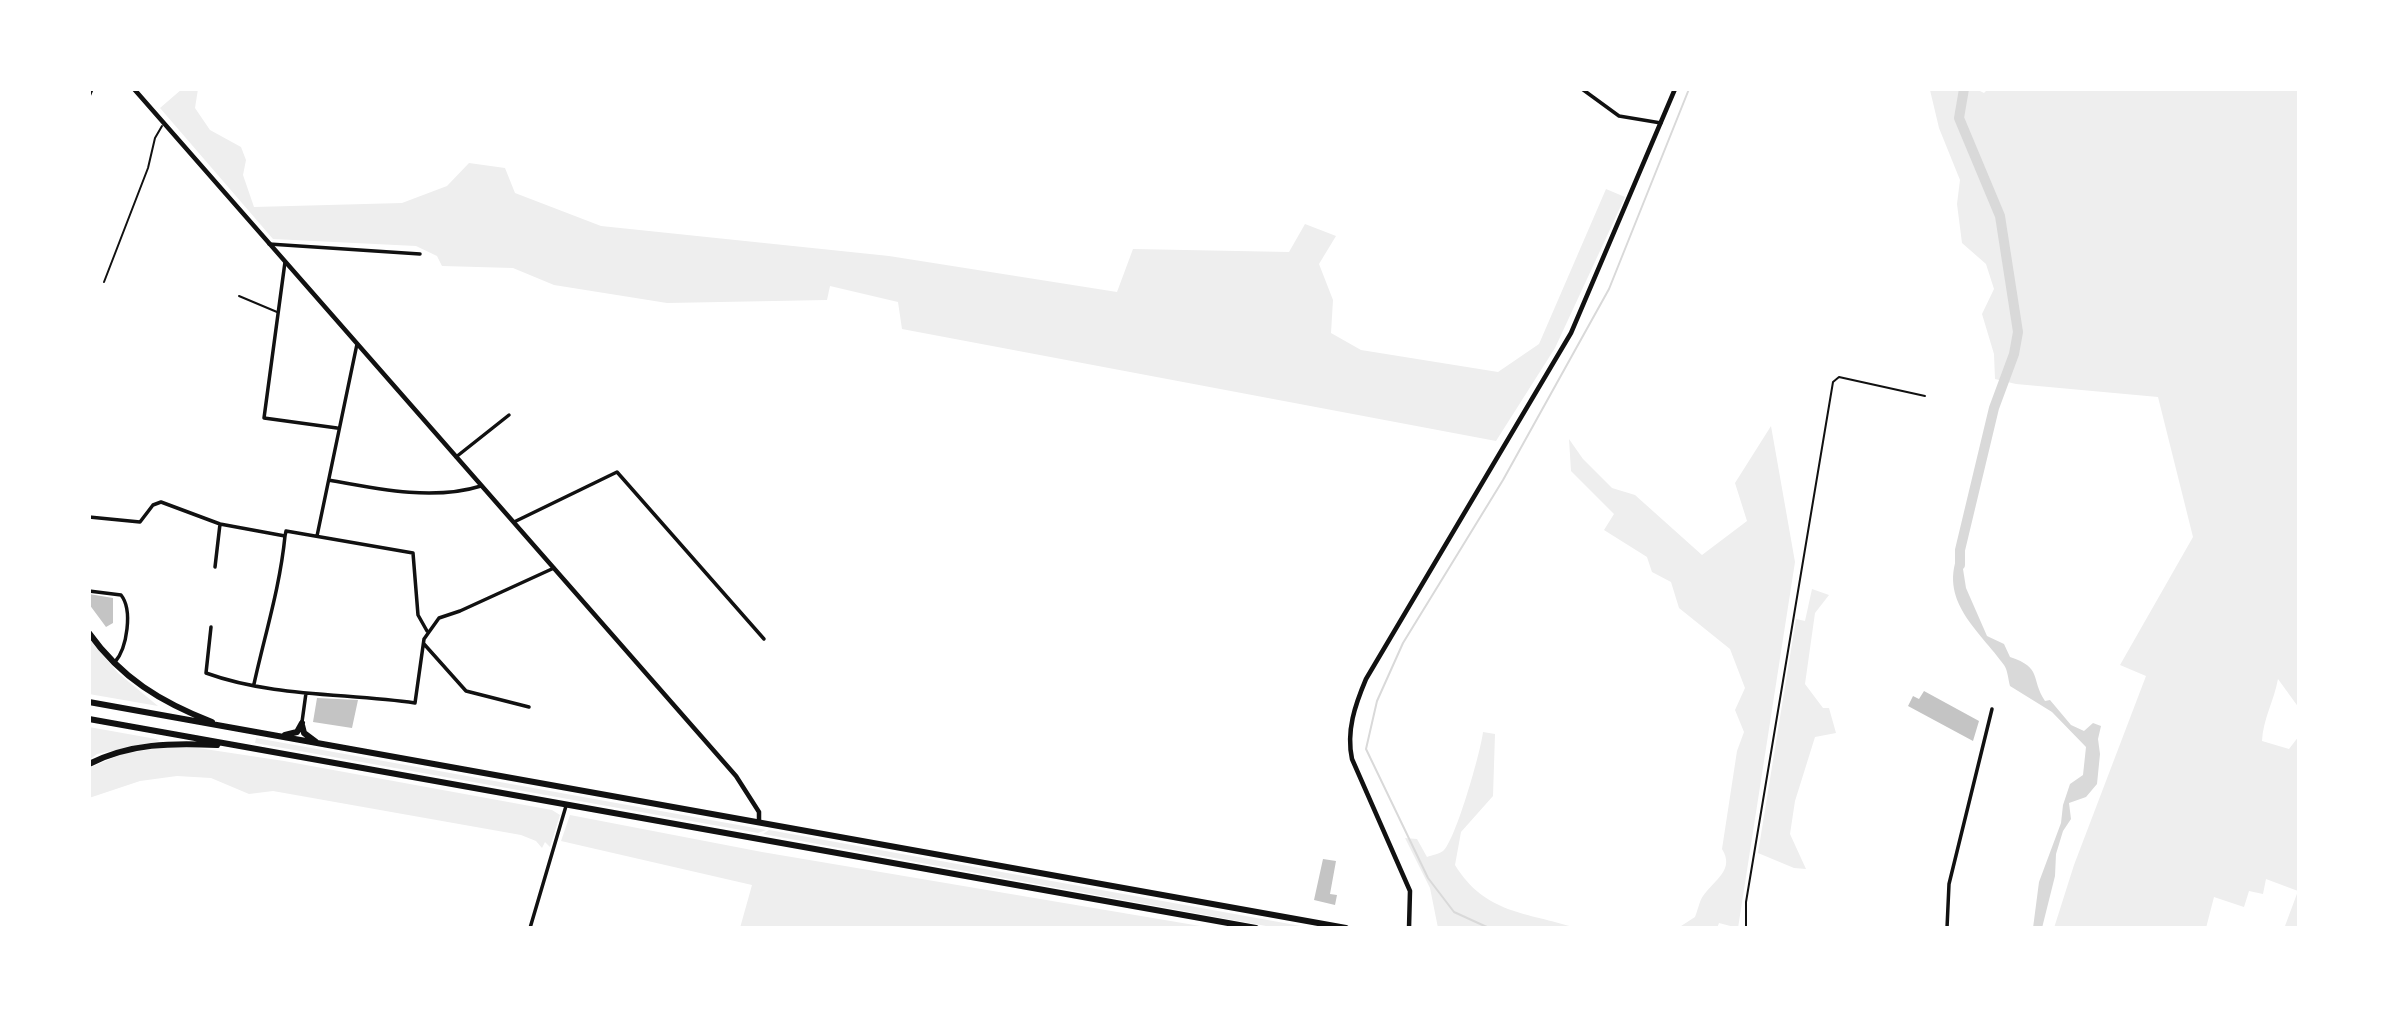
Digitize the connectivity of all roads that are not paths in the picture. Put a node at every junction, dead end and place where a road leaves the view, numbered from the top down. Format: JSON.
{"nodes":[{"id":1,"x":92,"y":89,"type":"edge"},
{"id":2,"x":134,"y":89,"type":"edge"},
{"id":3,"x":1582,"y":89,"type":"edge"},
{"id":4,"x":1675,"y":89,"type":"edge"},
{"id":5,"x":89,"y":96,"type":"edge"},
{"id":6,"x":1661,"y":123,"type":"junction"},
{"id":7,"x":164,"y":124,"type":"junction"},
{"id":8,"x":269,"y":244,"type":"junction"},
{"id":9,"x":420,"y":254,"type":"dead end"},
{"id":10,"x":285,"y":262,"type":"junction"},
{"id":11,"x":104,"y":282,"type":"dead end"},
{"id":12,"x":239,"y":296,"type":"dead end"},
{"id":13,"x":278,"y":312,"type":"junction"},
{"id":14,"x":357,"y":344,"type":"junction"},
{"id":15,"x":1925,"y":396,"type":"dead end"},
{"id":16,"x":509,"y":415,"type":"dead end"},
{"id":17,"x":337,"y":428,"type":"junction"},
{"id":18,"x":456,"y":458,"type":"junction"},
{"id":19,"x":329,"y":480,"type":"junction"},
{"id":20,"x":481,"y":486,"type":"junction"},
{"id":21,"x":89,"y":517,"type":"edge"},
{"id":22,"x":513,"y":522,"type":"junction"},
{"id":23,"x":220,"y":524,"type":"junction"},
{"id":24,"x":285,"y":536,"type":"junction"},
{"id":25,"x":317,"y":536,"type":"junction"},
{"id":26,"x":215,"y":567,"type":"dead end"},
{"id":27,"x":554,"y":568,"type":"junction"},
{"id":28,"x":89,"y":591,"type":"edge"},
{"id":29,"x":211,"y":627,"type":"dead end"},
{"id":30,"x":427,"y":631,"type":"junction"},
{"id":31,"x":89,"y":633,"type":"edge"},
{"id":32,"x":764,"y":639,"type":"dead end"},
{"id":33,"x":423,"y":643,"type":"junction"},
{"id":34,"x":114,"y":664,"type":"junction"},
{"id":35,"x":254,"y":684,"type":"junction"},
{"id":36,"x":306,"y":693,"type":"junction"},
{"id":37,"x":89,"y":702,"type":"edge"},
{"id":38,"x":529,"y":706,"type":"dead end"},
{"id":39,"x":1992,"y":709,"type":"dead end"},
{"id":40,"x":89,"y":719,"type":"edge"},
{"id":41,"x":302,"y":723,"type":"junction"},
{"id":42,"x":227,"y":727,"type":"junction"},
{"id":43,"x":278,"y":736,"type":"junction"},
{"id":44,"x":317,"y":743,"type":"junction"},
{"id":45,"x":240,"y":746,"type":"junction"},
{"id":46,"x":89,"y":764,"type":"edge"},
{"id":47,"x":567,"y":804,"type":"junction"},
{"id":48,"x":759,"y":823,"type":"junction"},
{"id":49,"x":530,"y":928,"type":"edge"},
{"id":50,"x":1256,"y":928,"type":"edge"},
{"id":51,"x":1346,"y":928,"type":"edge"},
{"id":52,"x":1409,"y":928,"type":"edge"},
{"id":53,"x":1746,"y":928,"type":"edge"},
{"id":54,"x":1947,"y":928,"type":"edge"}],
"edges":[{"from":1,"to":5,"type":"street"},
{"from":2,"to":7,"type":"street"},
{"from":3,"to":6,"type":"street"},
{"from":4,"to":6,"type":"street"},
{"from":6,"to":52,"type":"street"},
{"from":7,"to":8,"type":"street"},
{"from":7,"to":11,"type":"lane"},
{"from":8,"to":9,"type":"street"},
{"from":8,"to":10,"type":"street"},
{"from":10,"to":13,"type":"street"},
{"from":10,"to":14,"type":"street"},
{"from":12,"to":13,"type":"lane"},
{"from":13,"to":17,"type":"street"},
{"from":14,"to":17,"type":"street"},
{"from":14,"to":18,"type":"street"},
{"from":15,"to":53,"type":"lane"},
{"from":16,"to":18,"type":"street"},
{"from":17,"to":19,"type":"street"},
{"from":18,"to":20,"type":"street"},
{"from":19,"to":20,"type":"street"},
{"from":19,"to":25,"type":"street"},
{"from":20,"to":22,"type":"street"},
{"from":21,"to":23,"type":"street"},
{"from":22,"to":27,"type":"street"},
{"from":22,"to":32,"type":"street"},
{"from":23,"to":24,"type":"street"},
{"from":23,"to":26,"type":"street"},
{"from":24,"to":25,"type":"street"},
{"from":24,"to":35,"type":"street"},
{"from":25,"to":30,"type":"street"},
{"from":27,"to":30,"type":"street"},
{"from":27,"to":48,"type":"street"},
{"from":28,"to":34,"type":"street"},
{"from":29,"to":35,"type":"street"},
{"from":30,"to":33,"type":"street"},
{"from":31,"to":34,"type":"highway"},
{"from":33,"to":36,"type":"street"},
{"from":33,"to":38,"type":"street"},
{"from":34,"to":42,"type":"highway"},
{"from":35,"to":36,"type":"street"},
{"from":36,"to":41,"type":"street"},
{"from":37,"to":42,"type":"highway"},
{"from":39,"to":54,"type":"street"},
{"from":40,"to":45,"type":"highway"},
{"from":41,"to":43,"type":"highway"},
{"from":41,"to":44,"type":"highway"},
{"from":42,"to":43,"type":"highway"},
{"from":43,"to":44,"type":"highway"},
{"from":44,"to":48,"type":"highway"},
{"from":45,"to":46,"type":"highway"},
{"from":45,"to":47,"type":"highway"},
{"from":47,"to":49,"type":"street"},
{"from":47,"to":50,"type":"highway"},
{"from":48,"to":51,"type":"highway"}]}
